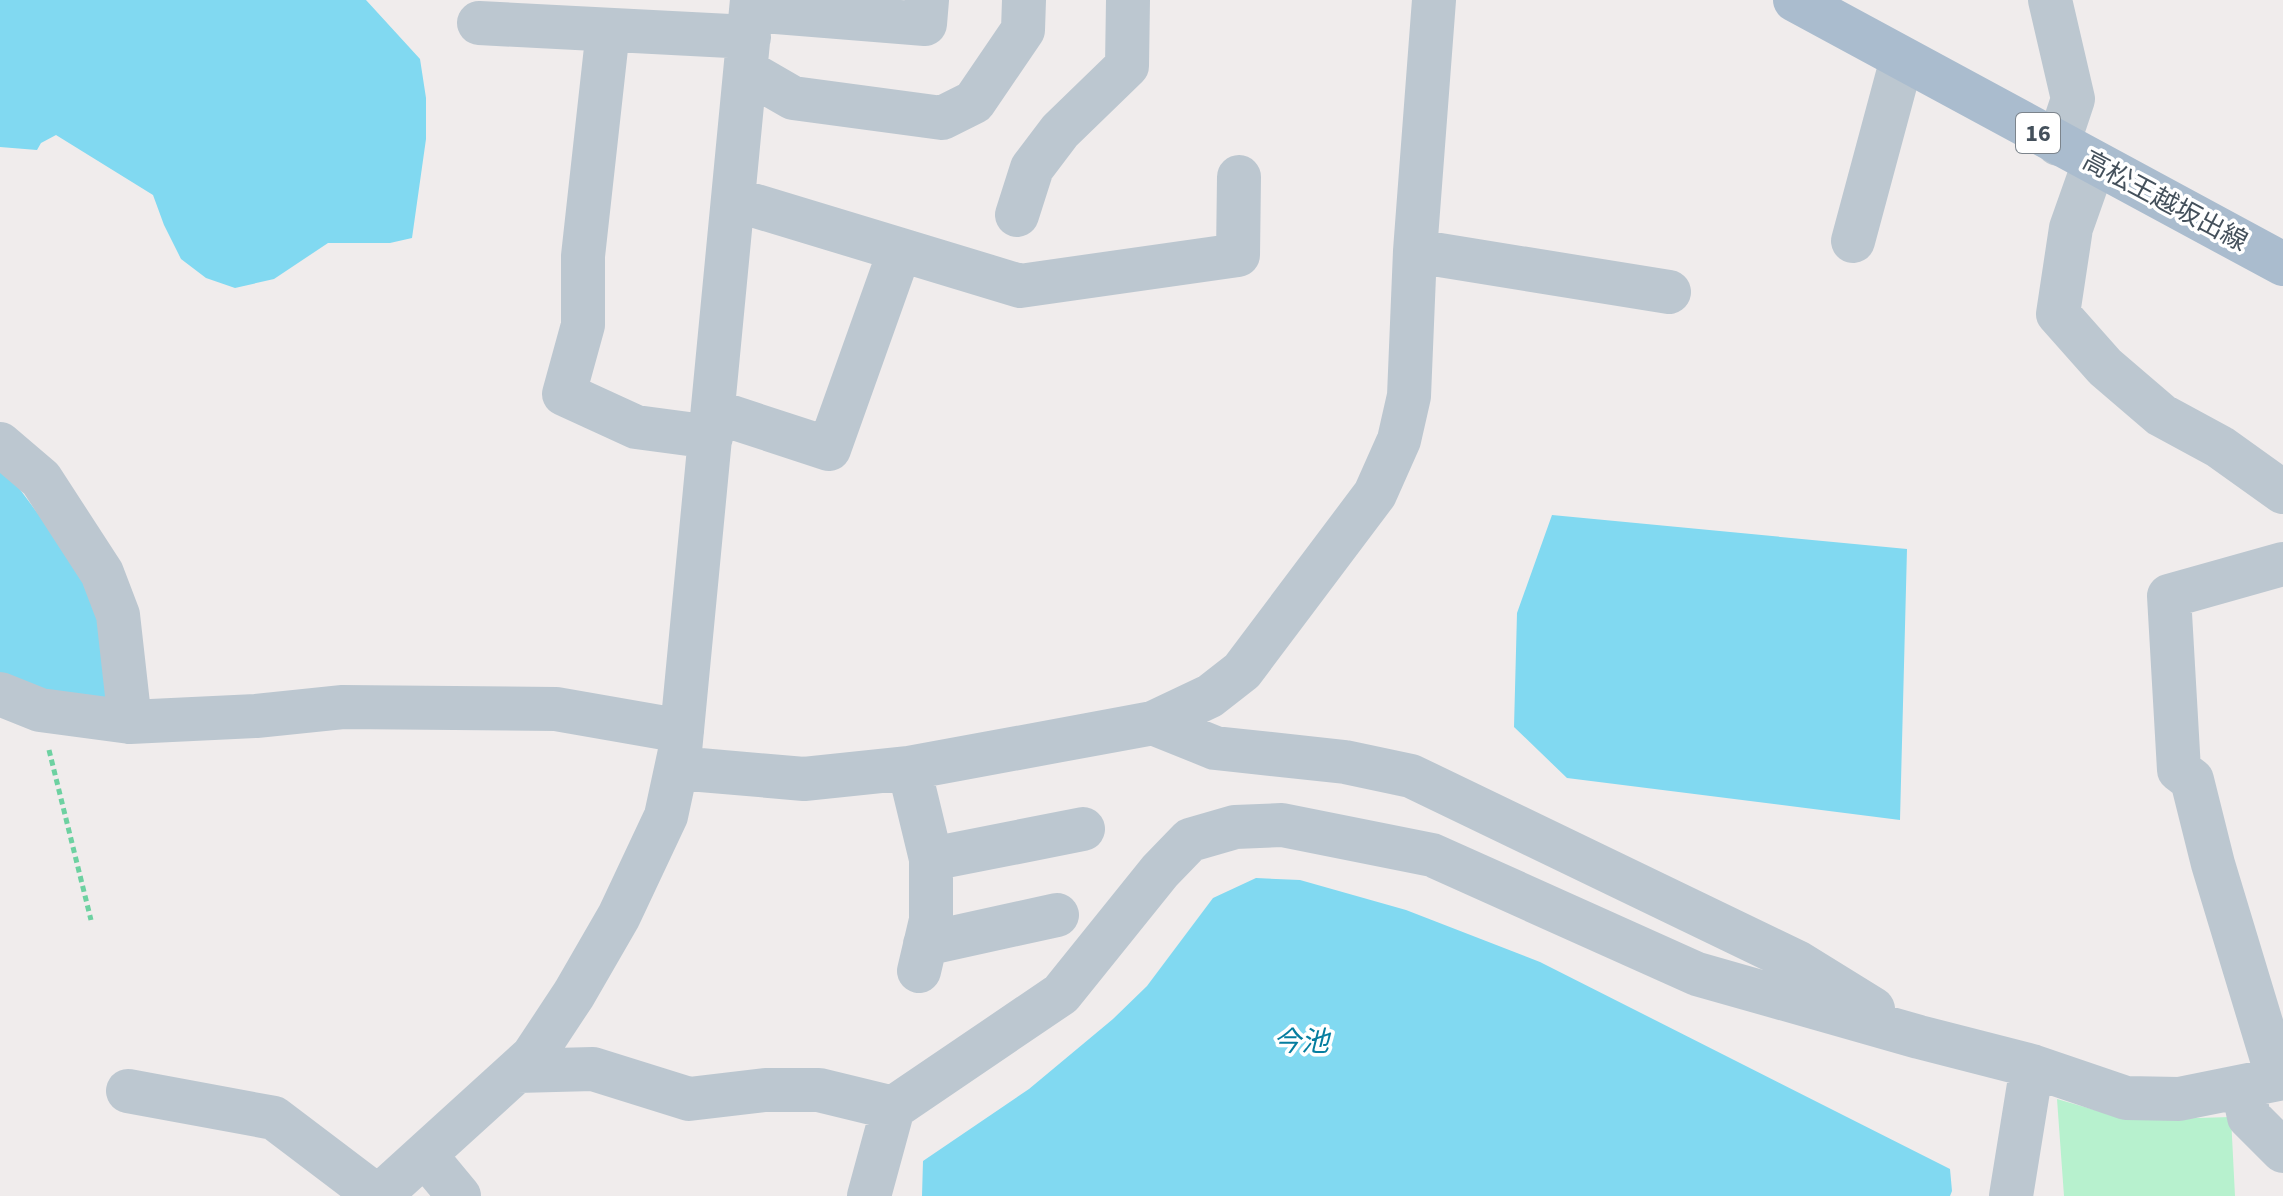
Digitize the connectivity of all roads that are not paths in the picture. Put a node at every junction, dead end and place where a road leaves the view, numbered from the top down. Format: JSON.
{"nodes":[{"id":1,"x":927,"y":0,"type":"edge"},
{"id":2,"x":1024,"y":0,"type":"edge"},
{"id":3,"x":1128,"y":0,"type":"edge"},
{"id":4,"x":1434,"y":0,"type":"edge"},
{"id":5,"x":1795,"y":0,"type":"edge"},
{"id":6,"x":2050,"y":0,"type":"edge"},
{"id":7,"x":521,"y":13,"type":"edge"},
{"id":8,"x":479,"y":23,"type":"dead end"},
{"id":9,"x":750,"y":29,"type":"edge"},
{"id":10,"x":608,"y":30,"type":"junction"},
{"id":11,"x":1902,"y":59,"type":"junction"},
{"id":12,"x":2076,"y":153,"type":"junction"},
{"id":13,"x":1239,"y":177,"type":"dead end"},
{"id":14,"x":733,"y":199,"type":"junction"},
{"id":15,"x":1017,"y":215,"type":"dead end"},
{"id":16,"x":1853,"y":241,"type":"dead end"},
{"id":17,"x":900,"y":250,"type":"junction"},
{"id":18,"x":1415,"y":251,"type":"junction"},
{"id":19,"x":2279,"y":257,"type":"edge"},
{"id":20,"x":1669,"y":292,"type":"dead end"},
{"id":21,"x":712,"y":424,"type":"junction"},
{"id":22,"x":0,"y":444,"type":"edge"},
{"id":23,"x":2283,"y":492,"type":"edge"},
{"id":24,"x":2283,"y":564,"type":"edge"},
{"id":25,"x":0,"y":694,"type":"edge"},
{"id":26,"x":130,"y":722,"type":"junction"},
{"id":27,"x":1153,"y":723,"type":"junction"},
{"id":28,"x":679,"y":749,"type":"junction"},
{"id":29,"x":909,"y":768,"type":"junction"},
{"id":30,"x":1083,"y":829,"type":"dead end"},
{"id":31,"x":931,"y":859,"type":"junction"},
{"id":32,"x":1057,"y":915,"type":"dead end"},
{"id":33,"x":1919,"y":1037,"type":"junction"},
{"id":34,"x":2032,"y":1066,"type":"junction"},
{"id":35,"x":517,"y":1071,"type":"junction"},
{"id":36,"x":2268,"y":1082,"type":"edge"},
{"id":37,"x":128,"y":1091,"type":"dead end"},
{"id":38,"x":893,"y":1108,"type":"junction"},
{"id":39,"x":2283,"y":1151,"type":"edge"},
{"id":40,"x":425,"y":1155,"type":"junction"},
{"id":41,"x":378,"y":1196,"type":"edge"},
{"id":42,"x":459,"y":1196,"type":"edge"},
{"id":43,"x":869,"y":1196,"type":"edge"},
{"id":44,"x":2011,"y":1196,"type":"edge"}],
"edges":[{"from":1,"to":9,"type":"street"},
{"from":2,"to":9,"type":"street"},
{"from":3,"to":15,"type":"street"},
{"from":4,"to":18,"type":"street"},
{"from":5,"to":11,"type":"main road","name":"高松王越坂出線","number":"16"},
{"from":6,"to":12,"type":"street"},
{"from":7,"to":8,"type":"street"},
{"from":7,"to":10,"type":"street"},
{"from":9,"to":10,"type":"street"},
{"from":9,"to":14,"type":"street"},
{"from":10,"to":21,"type":"street"},
{"from":11,"to":12,"type":"main road","name":"高松王越坂出線","number":"16"},
{"from":11,"to":16,"type":"street"},
{"from":12,"to":19,"type":"main road","name":"高松王越坂出線","number":"16"},
{"from":12,"to":23,"type":"street"},
{"from":13,"to":17,"type":"street"},
{"from":14,"to":17,"type":"street"},
{"from":14,"to":21,"type":"street"},
{"from":17,"to":21,"type":"street"},
{"from":18,"to":20,"type":"street"},
{"from":18,"to":27,"type":"street"},
{"from":21,"to":28,"type":"street"},
{"from":22,"to":26,"type":"street"},
{"from":24,"to":36,"type":"street"},
{"from":25,"to":26,"type":"street"},
{"from":26,"to":28,"type":"street"},
{"from":27,"to":29,"type":"street"},
{"from":27,"to":33,"type":"street"},
{"from":28,"to":29,"type":"street"},
{"from":28,"to":35,"type":"street"},
{"from":29,"to":31,"type":"street"},
{"from":30,"to":31,"type":"street"},
{"from":31,"to":32,"type":"street"},
{"from":33,"to":34,"type":"street"},
{"from":33,"to":38,"type":"street"},
{"from":34,"to":36,"type":"street"},
{"from":34,"to":44,"type":"street"},
{"from":35,"to":38,"type":"street"},
{"from":35,"to":40,"type":"street"},
{"from":36,"to":39,"type":"street"},
{"from":37,"to":41,"type":"street"},
{"from":38,"to":43,"type":"street"},
{"from":40,"to":41,"type":"street"},
{"from":40,"to":42,"type":"street"}]}
